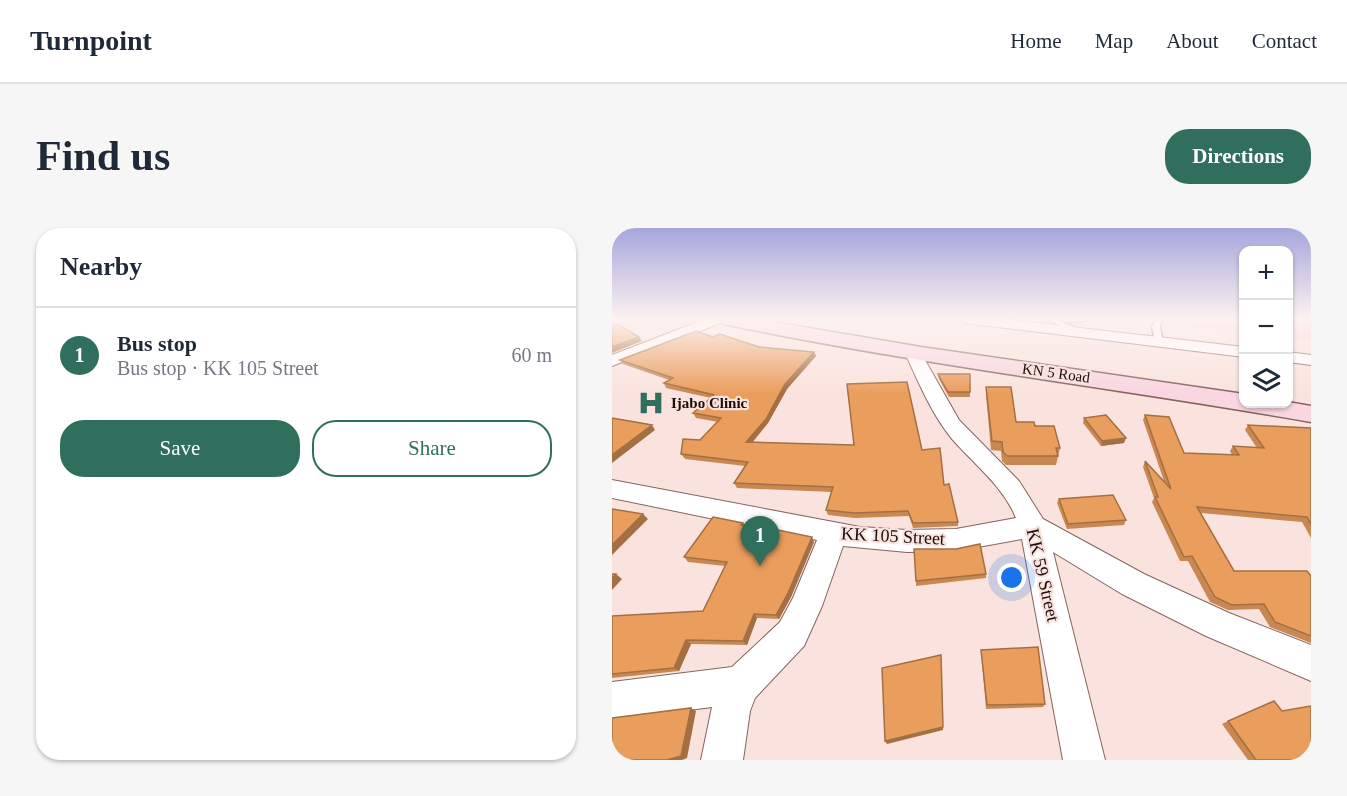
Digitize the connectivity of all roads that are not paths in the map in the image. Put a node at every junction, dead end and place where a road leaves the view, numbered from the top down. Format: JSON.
{"nodes":[{"id":1,"x":655,"y":344,"type":"edge"},
{"id":2,"x":856,"y":344,"type":"edge"},
{"id":3,"x":1212,"y":344,"type":"edge"},
{"id":4,"x":1293,"y":347,"type":"edge"},
{"id":5,"x":1311,"y":349,"type":"edge"},
{"id":6,"x":1239,"y":351,"type":"edge"},
{"id":7,"x":913,"y":353,"type":"junction"},
{"id":8,"x":1293,"y":358,"type":"edge"},
{"id":9,"x":1311,"y":360,"type":"edge"},
{"id":10,"x":612,"y":361,"type":"edge"},
{"id":11,"x":1239,"y":401,"type":"edge"},
{"id":12,"x":1276,"y":408,"type":"edge"},
{"id":13,"x":1311,"y":414,"type":"edge"},
{"id":14,"x":612,"y":489,"type":"edge"},
{"id":15,"x":1033,"y":526,"type":"junction"},
{"id":16,"x":834,"y":533,"type":"junction"},
{"id":17,"x":1311,"y":663,"type":"edge"},
{"id":18,"x":741,"y":685,"type":"junction"},
{"id":19,"x":612,"y":700,"type":"edge"},
{"id":20,"x":722,"y":760,"type":"edge"},
{"id":21,"x":1084,"y":760,"type":"edge"}],
"edges":[{"from":1,"to":10,"type":"street"},
{"from":2,"to":7,"type":"main road","name":"KN 5 Road"},
{"from":3,"to":6,"type":"street"},
{"from":4,"to":5,"type":"street"},
{"from":7,"to":11,"type":"main road","name":"KN 5 Road"},
{"from":7,"to":15,"type":"street","name":"KK 59 Street"},
{"from":8,"to":9,"type":"street"},
{"from":12,"to":13,"type":"main road"},
{"from":14,"to":16,"type":"street","name":"KK 105 Street"},
{"from":15,"to":16,"type":"street","name":"KK 105 Street"},
{"from":15,"to":17,"type":"street"},
{"from":15,"to":21,"type":"street","name":"KK 59 Street"},
{"from":16,"to":18,"type":"street"},
{"from":18,"to":19,"type":"street"},
{"from":18,"to":20,"type":"street"}]}
